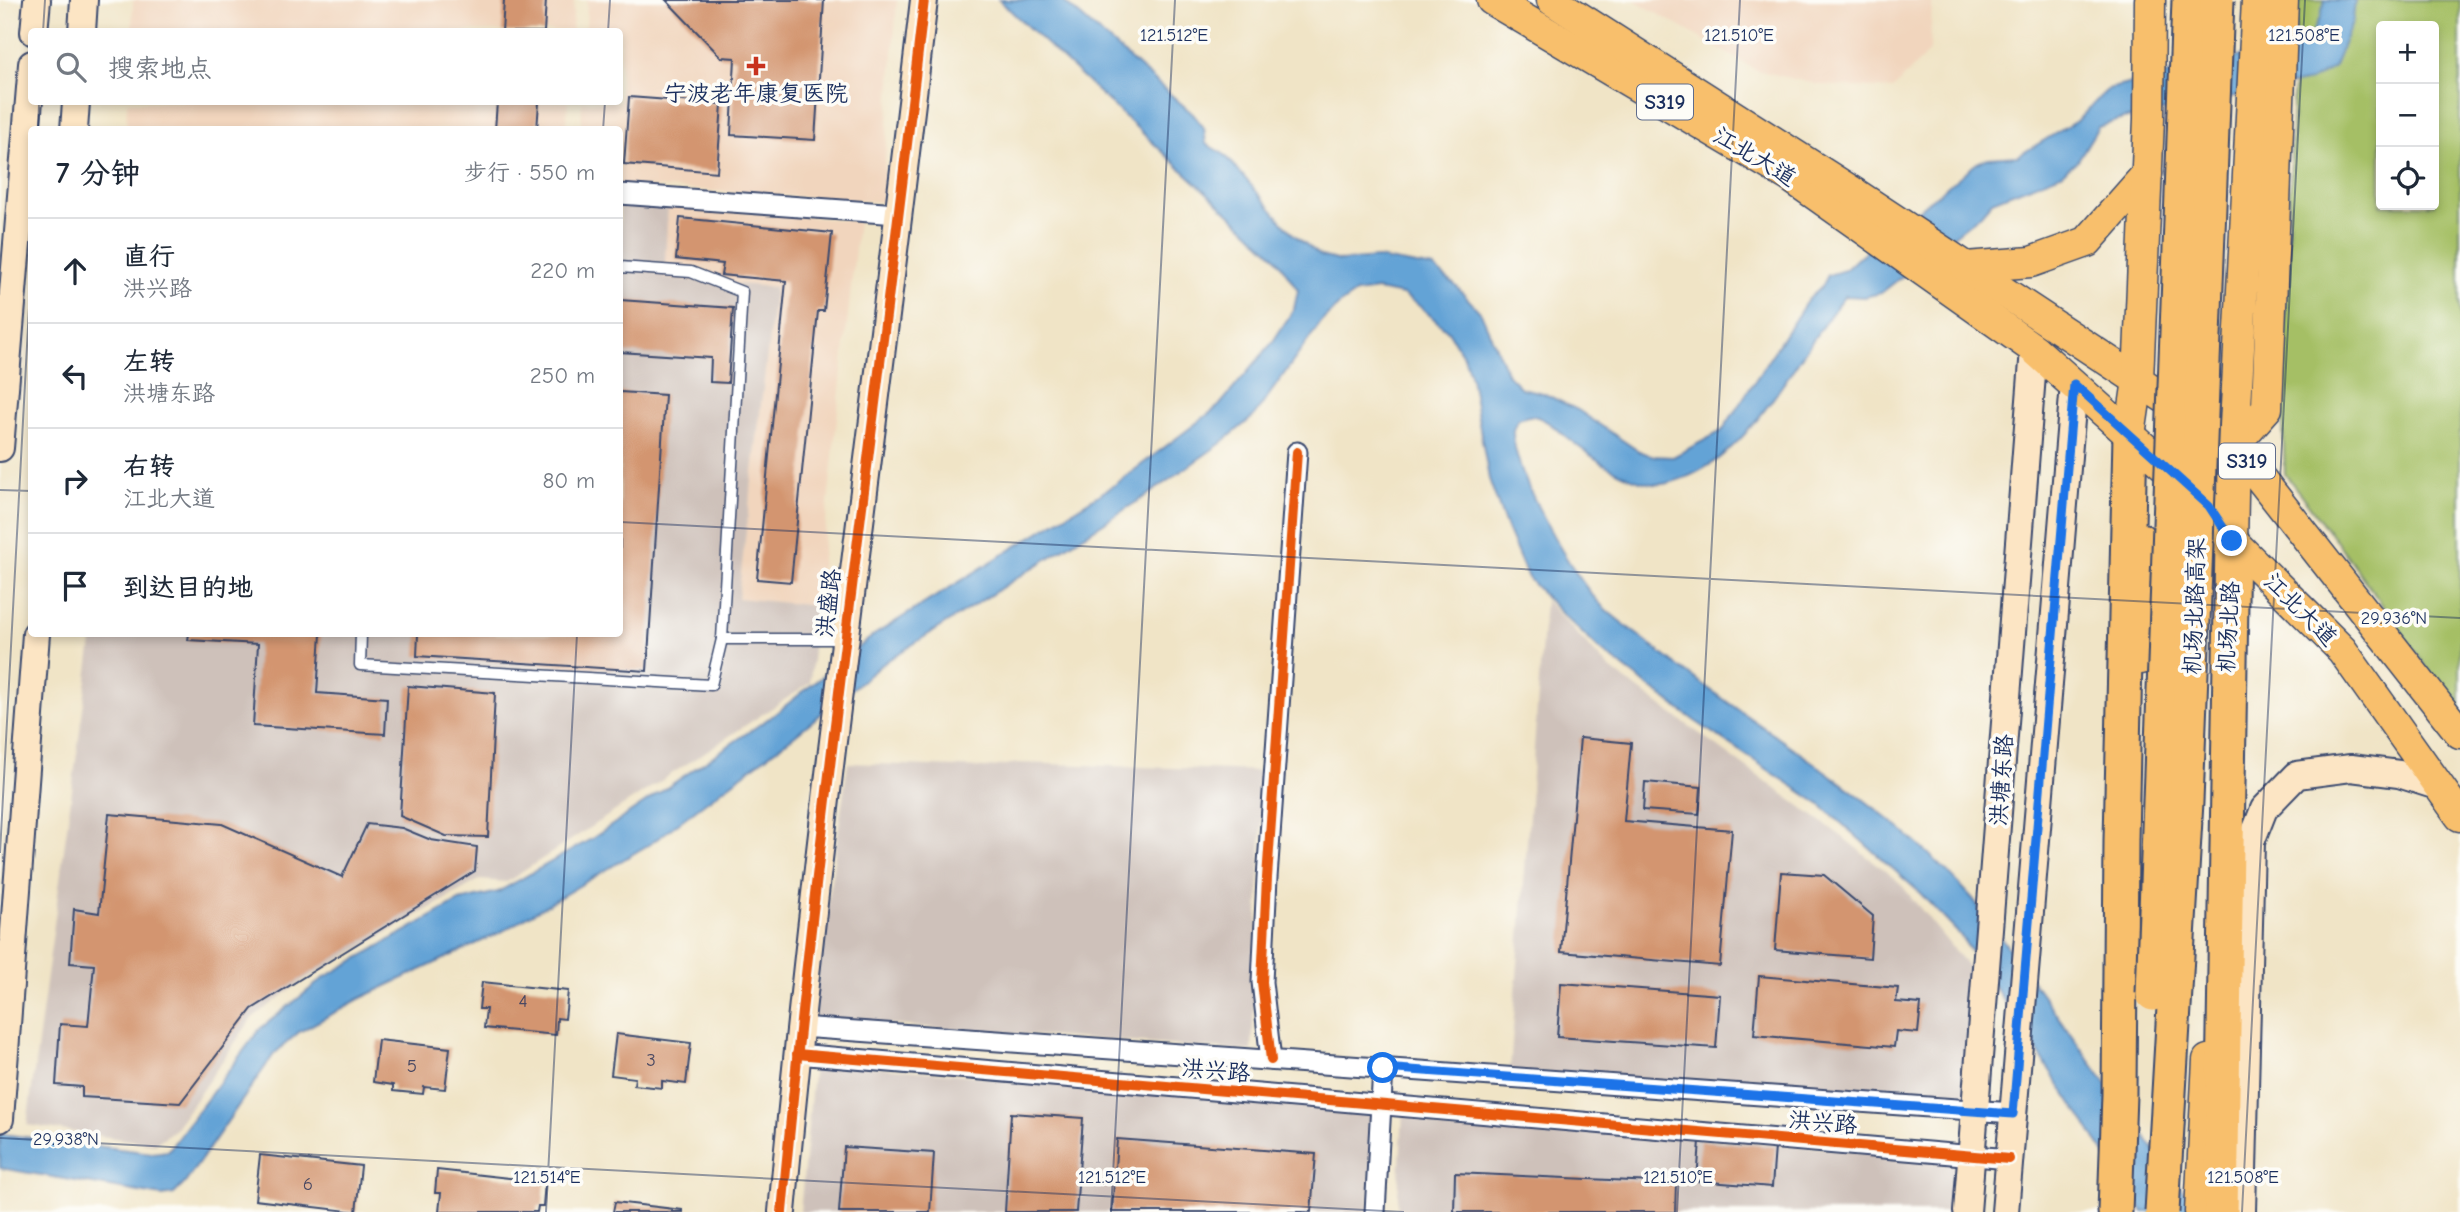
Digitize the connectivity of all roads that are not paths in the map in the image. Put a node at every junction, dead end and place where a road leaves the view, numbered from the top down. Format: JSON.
{"nodes":[{"id":1,"x":37,"y":0,"type":"edge"},
{"id":2,"x":84,"y":0,"type":"edge"},
{"id":3,"x":1492,"y":0,"type":"edge"},
{"id":4,"x":1552,"y":0,"type":"edge"},
{"id":5,"x":2189,"y":0,"type":"edge"},
{"id":6,"x":2217,"y":0,"type":"edge"},
{"id":7,"x":2257,"y":0,"type":"edge"},
{"id":8,"x":2283,"y":0,"type":"edge"},
{"id":9,"x":923,"y":3,"type":"edge"},
{"id":10,"x":2150,"y":13,"type":"edge"},
{"id":11,"x":34,"y":28,"type":"edge"},
{"id":12,"x":82,"y":28,"type":"edge"},
{"id":13,"x":30,"y":105,"type":"edge"},
{"id":14,"x":76,"y":105,"type":"edge"},
{"id":15,"x":29,"y":126,"type":"edge"},
{"id":16,"x":74,"y":126,"type":"edge"},
{"id":17,"x":2264,"y":142,"type":"junction"},
{"id":18,"x":28,"y":152,"type":"edge"},
{"id":19,"x":2147,"y":174,"type":"junction"},
{"id":20,"x":623,"y":194,"type":"edge"},
{"id":21,"x":1845,"y":201,"type":"junction"},
{"id":22,"x":898,"y":214,"type":"junction"},
{"id":23,"x":623,"y":267,"type":"edge"},
{"id":24,"x":1962,"y":275,"type":"junction"},
{"id":25,"x":2034,"y":349,"type":"junction"},
{"id":26,"x":2138,"y":380,"type":"junction"},
{"id":27,"x":2074,"y":384,"type":"junction"},
{"id":28,"x":2130,"y":435,"type":"junction"},
{"id":29,"x":2234,"y":445,"type":"junction"},
{"id":30,"x":0,"y":448,"type":"edge"},
{"id":31,"x":1297,"y":452,"type":"dead end"},
{"id":32,"x":2232,"y":541,"type":"junction"},
{"id":33,"x":36,"y":637,"type":"edge"},
{"id":34,"x":361,"y":637,"type":"edge"},
{"id":35,"x":722,"y":639,"type":"junction"},
{"id":36,"x":843,"y":650,"type":"junction"},
{"id":37,"x":2460,"y":733,"type":"edge"},
{"id":38,"x":2440,"y":787,"type":"junction"},
{"id":39,"x":2460,"y":816,"type":"edge"},
{"id":40,"x":800,"y":1027,"type":"junction"},
{"id":41,"x":797,"y":1054,"type":"junction"},
{"id":42,"x":1271,"y":1060,"type":"junction"},
{"id":43,"x":1383,"y":1068,"type":"junction"},
{"id":44,"x":1381,"y":1105,"type":"junction"},
{"id":45,"x":1975,"y":1111,"type":"junction"},
{"id":46,"x":2013,"y":1114,"type":"junction"},
{"id":47,"x":0,"y":1119,"type":"edge"},
{"id":48,"x":1972,"y":1156,"type":"junction"},
{"id":49,"x":2009,"y":1159,"type":"junction"},
{"id":50,"x":782,"y":1212,"type":"edge"},
{"id":51,"x":1375,"y":1212,"type":"edge"},
{"id":52,"x":1967,"y":1212,"type":"edge"},
{"id":53,"x":2005,"y":1212,"type":"edge"},
{"id":54,"x":2117,"y":1212,"type":"edge"},
{"id":55,"x":2144,"y":1212,"type":"edge"},
{"id":56,"x":2162,"y":1212,"type":"edge"},
{"id":57,"x":2200,"y":1212,"type":"edge"},
{"id":58,"x":2221,"y":1212,"type":"edge"},
{"id":59,"x":2242,"y":1212,"type":"edge"}],
"edges":[{"from":1,"to":11,"type":"main road"},
{"from":2,"to":12,"type":"main road"},
{"from":3,"to":21,"type":"main road","name":"江北大道","number":"S319"},
{"from":4,"to":21,"type":"main road","name":"江北大道","number":"S319"},
{"from":5,"to":55,"type":"highway","name":"机场北路高架","bridge":true},
{"from":6,"to":56,"type":"highway","name":"机场北路高架","bridge":true},
{"from":7,"to":17,"type":"main road"},
{"from":8,"to":17,"type":"main road"},
{"from":9,"to":22,"type":"main road","name":"洪盛路"},
{"from":10,"to":19,"type":"main road"},
{"from":13,"to":15,"type":"main road"},
{"from":14,"to":16,"type":"main road"},
{"from":17,"to":29,"type":"main road"},
{"from":18,"to":30,"type":"main road"},
{"from":19,"to":24,"type":"main road"},
{"from":19,"to":26,"type":"main road"},
{"from":20,"to":22,"type":"street"},
{"from":21,"to":24,"type":"main road"},
{"from":22,"to":36,"type":"main road","name":"洪盛路"},
{"from":23,"to":35,"type":"lane"},
{"from":24,"to":25,"type":"main road","name":"江北大道","number":"S319"},
{"from":24,"to":26,"type":"main road","name":"江北大道","number":"S319"},
{"from":25,"to":27,"type":"main road","name":"江北大道","number":"S319"},
{"from":25,"to":45,"type":"main road","name":"洪塘东路"},
{"from":26,"to":28,"type":"main road"},
{"from":26,"to":29,"type":"main road","name":"江北大道","number":"S319"},
{"from":27,"to":28,"type":"main road","name":"江北大道","number":"S319"},
{"from":27,"to":46,"type":"main road","name":"洪塘东路"},
{"from":28,"to":32,"type":"main road","name":"江北大道","number":"S319"},
{"from":28,"to":54,"type":"highway"},
{"from":28,"to":54,"type":"main road"},
{"from":29,"to":32,"type":"main road","name":"机场北路"},
{"from":29,"to":37,"type":"main road","name":"江北大道","number":"S319"},
{"from":31,"to":42,"type":"street"},
{"from":32,"to":38,"type":"main road","name":"江北大道","number":"S319"},
{"from":32,"to":57,"type":"main road","name":"机场北路"},
{"from":32,"to":58,"type":"highway"},
{"from":33,"to":47,"type":"main road"},
{"from":34,"to":35,"type":"lane"},
{"from":35,"to":36,"type":"lane"},
{"from":36,"to":40,"type":"main road","name":"洪盛路"},
{"from":38,"to":39,"type":"main road","name":"江北大道","number":"S319"},
{"from":38,"to":59,"type":"main road"},
{"from":40,"to":41,"type":"main road","name":"洪盛路"},
{"from":40,"to":42,"type":"street","name":"洪兴路"},
{"from":41,"to":44,"type":"street","name":"洪兴路"},
{"from":41,"to":50,"type":"main road","name":"洪盛路"},
{"from":42,"to":43,"type":"street","name":"洪兴路"},
{"from":43,"to":44,"type":"street"},
{"from":43,"to":45,"type":"street","name":"洪兴路"},
{"from":44,"to":48,"type":"street","name":"洪兴路"},
{"from":44,"to":51,"type":"street"},
{"from":45,"to":46,"type":"street","name":"洪兴路"},
{"from":45,"to":48,"type":"main road","name":"洪塘东路"},
{"from":46,"to":49,"type":"main road","name":"洪塘东路"},
{"from":48,"to":49,"type":"street","name":"洪兴路"},
{"from":48,"to":52,"type":"main road","name":"洪塘东路"},
{"from":49,"to":53,"type":"main road","name":"洪塘东路"}]}
